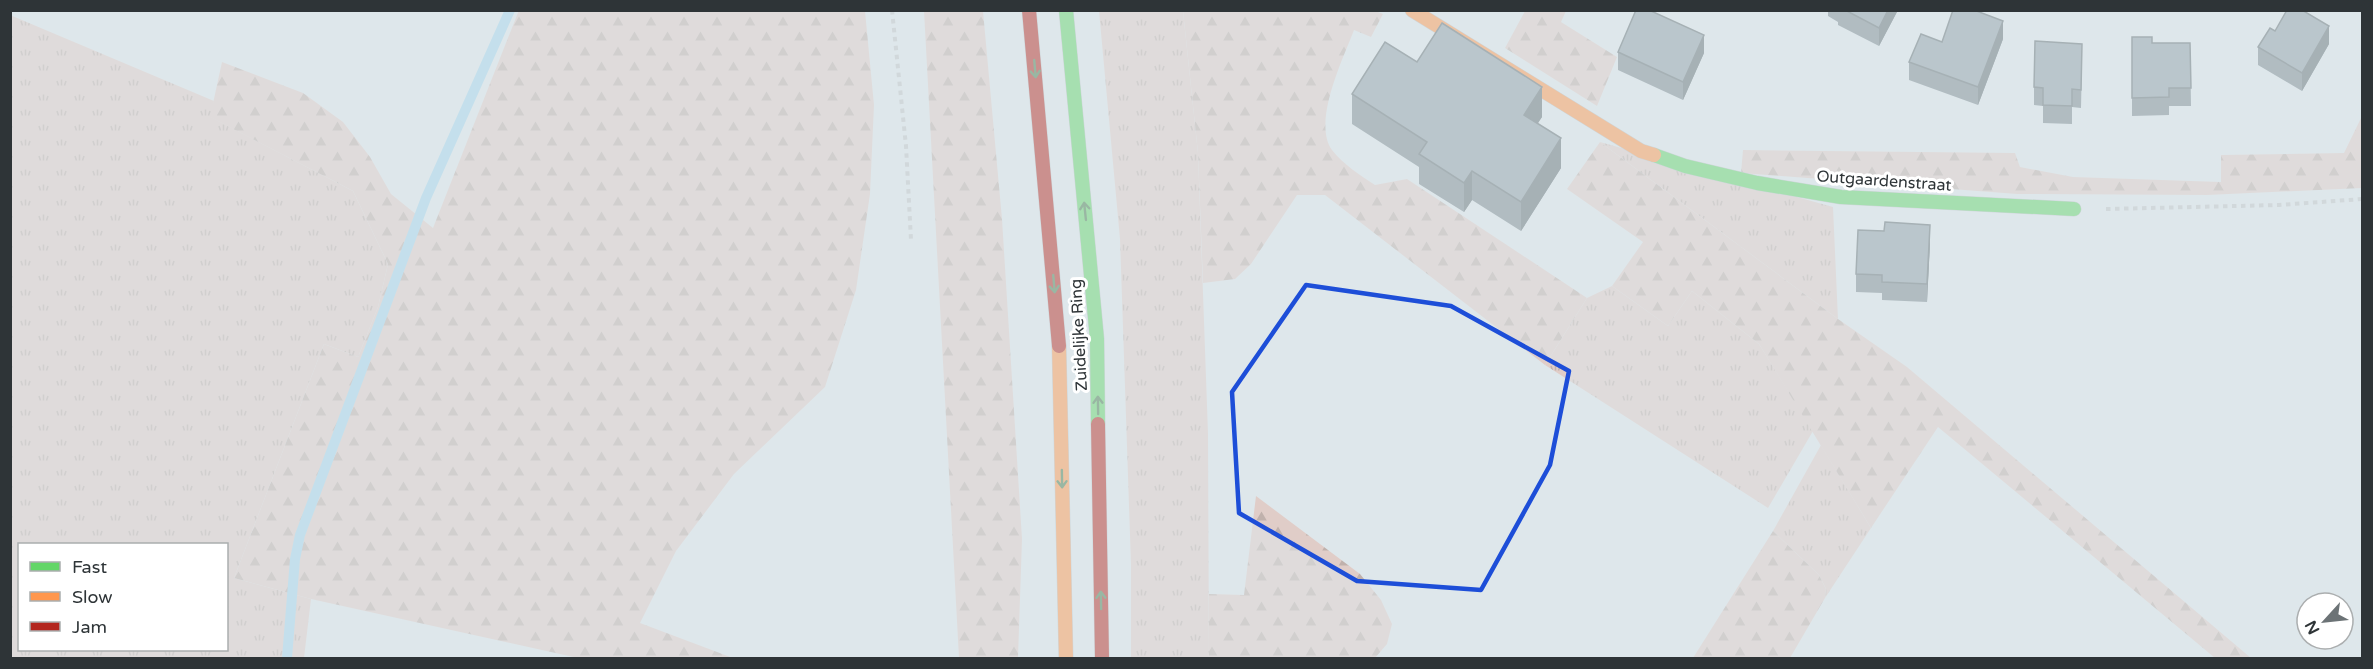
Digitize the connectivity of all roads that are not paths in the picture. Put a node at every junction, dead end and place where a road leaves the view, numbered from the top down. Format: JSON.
{"nodes":[{"id":1,"x":1029,"y":10,"type":"edge"},
{"id":2,"x":1066,"y":10,"type":"edge"},
{"id":3,"x":1412,"y":10,"type":"edge"},
{"id":4,"x":2074,"y":208,"type":"road end"},
{"id":5,"x":1066,"y":658,"type":"edge"},
{"id":6,"x":1102,"y":658,"type":"edge"}],
"edges":[{"from":1,"to":5,"type":"main road","name":"Zuidelijke Ring","one_way":true},
{"from":6,"to":2,"type":"main road","name":"Zuidelijke Ring","one_way":true},
{"from":3,"to":4,"type":"main road","name":"Outgaardenstraat"}]}
